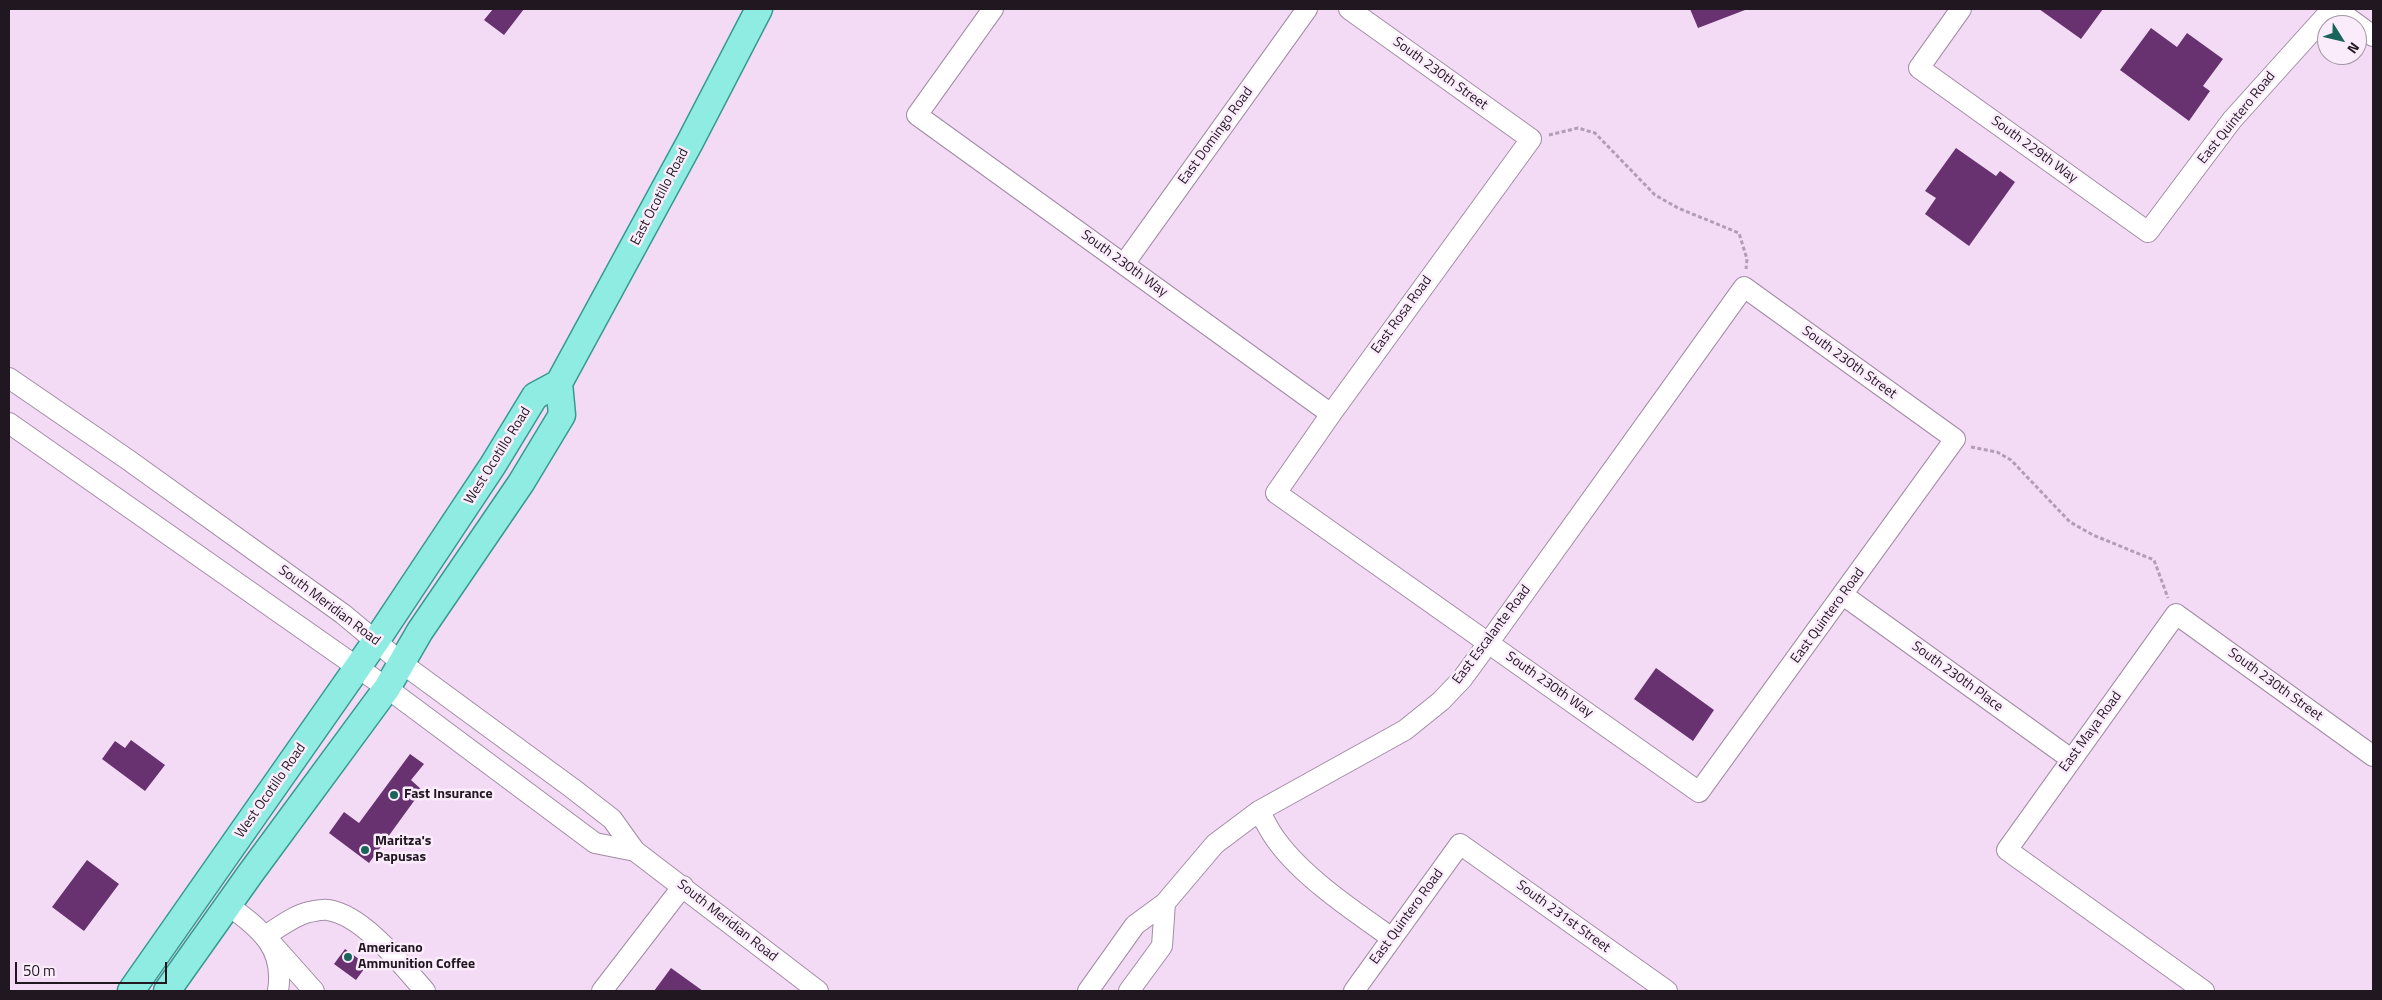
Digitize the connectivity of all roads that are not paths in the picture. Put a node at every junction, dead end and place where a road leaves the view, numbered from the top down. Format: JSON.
{"nodes":[{"id":1,"x":759,"y":9,"type":"edge"},
{"id":2,"x":993,"y":9,"type":"edge"},
{"id":3,"x":1307,"y":9,"type":"edge"},
{"id":4,"x":1349,"y":9,"type":"edge"},
{"id":5,"x":1961,"y":9,"type":"edge"},
{"id":6,"x":2332,"y":9,"type":"edge"},
{"id":7,"x":2336,"y":9,"type":"edge"},
{"id":8,"x":2373,"y":36,"type":"edge"},
{"id":9,"x":1531,"y":139,"type":"joint"},
{"id":10,"x":2148,"y":232,"type":"joint"},
{"id":11,"x":1124,"y":264,"type":"junction"},
{"id":12,"x":1744,"y":287,"type":"joint"},
{"id":13,"x":9,"y":378,"type":"edge"},
{"id":14,"x":559,"y":383,"type":"junction"},
{"id":15,"x":1331,"y":414,"type":"junction"},
{"id":16,"x":9,"y":423,"type":"edge"},
{"id":17,"x":1955,"y":439,"type":"joint"},
{"id":18,"x":1276,"y":493,"type":"joint"},
{"id":19,"x":1843,"y":595,"type":"junction"},
{"id":20,"x":2176,"y":614,"type":"joint"},
{"id":21,"x":376,"y":641,"type":"junction"},
{"id":22,"x":1489,"y":642,"type":"junction"},
{"id":23,"x":402,"y":664,"type":"junction"},
{"id":24,"x":356,"y":667,"type":"junction"},
{"id":25,"x":387,"y":688,"type":"junction"},
{"id":26,"x":2373,"y":756,"type":"edge"},
{"id":27,"x":2071,"y":759,"type":"junction"},
{"id":28,"x":1699,"y":792,"type":"joint"},
{"id":29,"x":1259,"y":811,"type":"junction"},
{"id":30,"x":1460,"y":844,"type":"joint"},
{"id":31,"x":636,"y":851,"type":"junction"},
{"id":32,"x":683,"y":886,"type":"junction"},
{"id":33,"x":1165,"y":902,"type":"junction"},
{"id":34,"x":228,"y":904,"type":"junction"},
{"id":35,"x":265,"y":936,"type":"junction"},
{"id":36,"x":1392,"y":938,"type":"junction"},
{"id":37,"x":131,"y":991,"type":"edge"},
{"id":38,"x":167,"y":991,"type":"edge"},
{"id":39,"x":279,"y":991,"type":"edge"},
{"id":40,"x":314,"y":991,"type":"edge"},
{"id":41,"x":426,"y":991,"type":"edge"},
{"id":42,"x":602,"y":991,"type":"edge"},
{"id":43,"x":818,"y":991,"type":"edge"},
{"id":44,"x":1088,"y":991,"type":"edge"},
{"id":45,"x":1129,"y":991,"type":"edge"},
{"id":46,"x":1354,"y":991,"type":"edge"},
{"id":47,"x":1667,"y":991,"type":"edge"},
{"id":48,"x":2204,"y":991,"type":"edge"}],
"edges":[{"from":1,"to":14,"type":"main road","name":"East Ocotillo Road"},
{"from":2,"to":11,"type":"street","name":"South 230th Way"},
{"from":3,"to":11,"type":"street","name":"East Domingo Road"},
{"from":4,"to":9,"type":"street","name":"South 230th Street"},
{"from":5,"to":10,"type":"street","name":"South 229th Way"},
{"from":6,"to":10,"type":"street","name":"East Quintero Road"},
{"from":7,"to":8,"type":"street"},
{"from":9,"to":15,"type":"street","name":"East Rosa Road"},
{"from":11,"to":15,"type":"street","name":"South 230th Way"},
{"from":12,"to":17,"type":"street","name":"South 230th Street"},
{"from":12,"to":22,"type":"street","name":"East Escalante Road"},
{"from":13,"to":21,"type":"street","name":"South Meridian Road"},
{"from":14,"to":21,"type":"main road","name":"West Ocotillo Road"},
{"from":14,"to":23,"type":"main road"},
{"from":15,"to":18,"type":"street","name":"East Rosa Road"},
{"from":16,"to":24,"type":"street","name":"South Meridian Road"},
{"from":17,"to":19,"type":"street","name":"East Quintero Road"},
{"from":18,"to":22,"type":"street","name":"South 230th Way"},
{"from":19,"to":27,"type":"street","name":"South 230th Place"},
{"from":19,"to":28,"type":"street","name":"East Quintero Road"},
{"from":20,"to":26,"type":"street","name":"South 230th Street"},
{"from":20,"to":27,"type":"street","name":"East Maya Road"},
{"from":21,"to":23,"type":"street","name":"South Meridian Road"},
{"from":21,"to":24,"type":"main road","name":"West Ocotillo Road"},
{"from":22,"to":28,"type":"street","name":"South 230th Way"},
{"from":22,"to":29,"type":"street","name":"East Escalante Road"},
{"from":23,"to":25,"type":"main road"},
{"from":23,"to":31,"type":"street","name":"South Meridian Road"},
{"from":24,"to":25,"type":"street","name":"South Meridian Road"},
{"from":24,"to":37,"type":"main road","name":"West Ocotillo Road"},
{"from":25,"to":31,"type":"street","name":"South Meridian Road"},
{"from":25,"to":34,"type":"main road"},
{"from":27,"to":48,"type":"street","name":"East Maya Road"},
{"from":29,"to":33,"type":"street","name":"East Escalante Road"},
{"from":29,"to":36,"type":"street"},
{"from":30,"to":36,"type":"street","name":"East Quintero Road"},
{"from":30,"to":47,"type":"street","name":"South 231st Street"},
{"from":31,"to":32,"type":"street","name":"South Meridian Road"},
{"from":32,"to":42,"type":"street"},
{"from":32,"to":43,"type":"street","name":"South Meridian Road"},
{"from":33,"to":44,"type":"street","name":"East Escalante Road"},
{"from":33,"to":45,"type":"street"},
{"from":34,"to":35,"type":"street"},
{"from":34,"to":38,"type":"main road"},
{"from":35,"to":39,"type":"street"},
{"from":35,"to":40,"type":"street"},
{"from":35,"to":41,"type":"street"},
{"from":36,"to":46,"type":"street","name":"East Quintero Road"}]}
